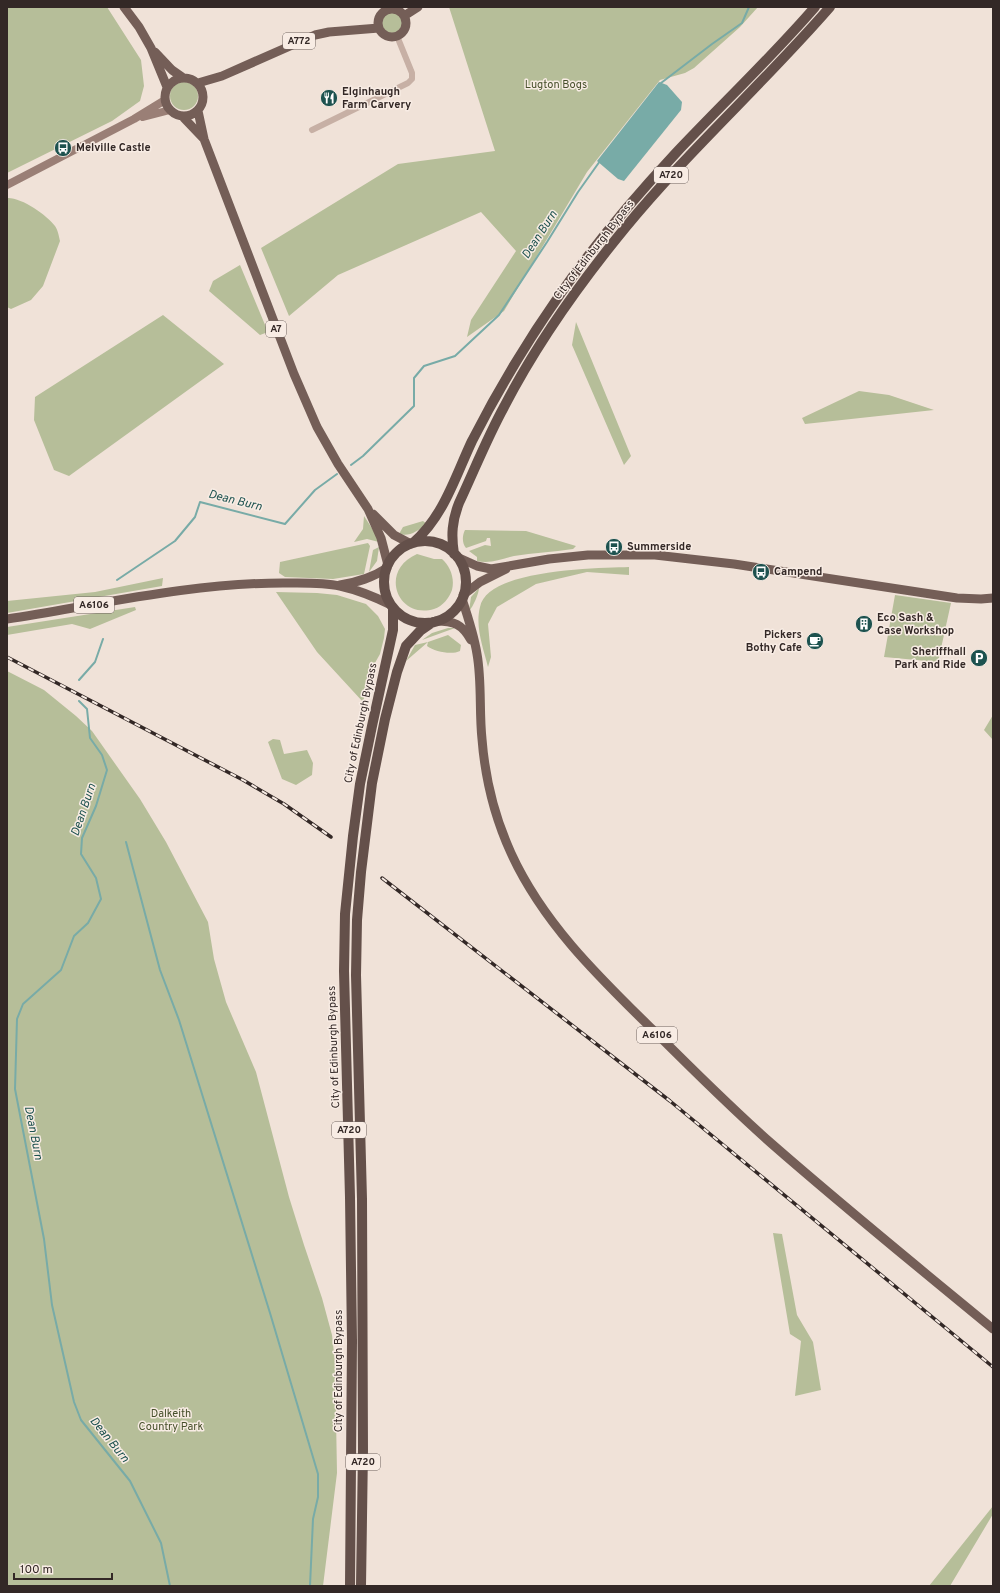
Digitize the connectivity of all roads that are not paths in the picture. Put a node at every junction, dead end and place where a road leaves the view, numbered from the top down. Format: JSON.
{"nodes":[{"id":1,"x":124,"y":7,"type":"edge"},
{"id":2,"x":418,"y":7,"type":"edge"},
{"id":3,"x":815,"y":7,"type":"edge"},
{"id":4,"x":830,"y":7,"type":"edge"},
{"id":5,"x":385,"y":9,"type":"edge"},
{"id":6,"x":404,"y":16,"type":"junction"},
{"id":7,"x":379,"y":28,"type":"junction"},
{"id":8,"x":398,"y":36,"type":"junction"},
{"id":9,"x":151,"y":48,"type":"junction"},
{"id":10,"x":222,"y":76,"type":"junction"},
{"id":11,"x":182,"y":77,"type":"junction"},
{"id":12,"x":198,"y":83,"type":"junction"},
{"id":13,"x":167,"y":87,"type":"junction"},
{"id":14,"x":203,"y":93,"type":"junction"},
{"id":15,"x":165,"y":100,"type":"junction"},
{"id":16,"x":170,"y":110,"type":"junction"},
{"id":17,"x":198,"y":111,"type":"junction"},
{"id":18,"x":182,"y":116,"type":"junction"},
{"id":19,"x":134,"y":119,"type":"junction"},
{"id":20,"x":312,"y":130,"type":"dead end"},
{"id":21,"x":204,"y":139,"type":"junction"},
{"id":22,"x":7,"y":185,"type":"edge"},
{"id":23,"x":368,"y":509,"type":"junction"},
{"id":24,"x":412,"y":544,"type":"junction"},
{"id":25,"x":455,"y":555,"type":"junction"},
{"id":26,"x":387,"y":566,"type":"junction"},
{"id":27,"x":511,"y":566,"type":"junction"},
{"id":28,"x":339,"y":586,"type":"junction"},
{"id":29,"x":463,"y":597,"type":"junction"},
{"id":30,"x":993,"y":598,"type":"edge"},
{"id":31,"x":392,"y":607,"type":"junction"},
{"id":32,"x":7,"y":619,"type":"edge"},
{"id":33,"x":434,"y":622,"type":"junction"},
{"id":34,"x":475,"y":646,"type":"junction"},
{"id":35,"x":993,"y":1329,"type":"edge"},
{"id":36,"x":350,"y":1586,"type":"edge"},
{"id":37,"x":361,"y":1586,"type":"edge"}],
"edges":[{"from":1,"to":9,"type":"main road"},
{"from":2,"to":6,"type":"main road"},
{"from":3,"to":24,"type":"highway","name":"City of Edinburgh Bypass","number":"A720"},
{"from":4,"to":25,"type":"highway","name":"City of Edinburgh Bypass","number":"A720"},
{"from":5,"to":6,"type":"main road"},
{"from":5,"to":7,"type":"main road"},
{"from":6,"to":8,"type":"main road"},
{"from":7,"to":8,"type":"main road"},
{"from":7,"to":10,"type":"main road","number":"A772"},
{"from":8,"to":20,"type":"street"},
{"from":9,"to":11,"type":"main road"},
{"from":9,"to":13,"type":"main road"},
{"from":10,"to":12,"type":"main road","number":"A772"},
{"from":10,"to":14,"type":"main road","number":"A772"},
{"from":11,"to":12,"type":"main road"},
{"from":11,"to":13,"type":"main road"},
{"from":12,"to":14,"type":"main road"},
{"from":13,"to":15,"type":"main road"},
{"from":14,"to":17,"type":"main road"},
{"from":15,"to":16,"type":"main road"},
{"from":15,"to":19,"type":"main road"},
{"from":16,"to":18,"type":"main road"},
{"from":16,"to":19,"type":"main road"},
{"from":17,"to":18,"type":"main road"},
{"from":17,"to":21,"type":"main road","number":"A7"},
{"from":18,"to":21,"type":"main road","number":"A7"},
{"from":19,"to":22,"type":"main road"},
{"from":21,"to":23,"type":"main road","number":"A7"},
{"from":23,"to":24,"type":"main road","number":"A7"},
{"from":23,"to":26,"type":"main road","number":"A7"},
{"from":24,"to":25,"type":"highway"},
{"from":24,"to":26,"type":"highway"},
{"from":25,"to":27,"type":"main road"},
{"from":25,"to":29,"type":"highway"},
{"from":26,"to":28,"type":"main road","number":"A6106"},
{"from":26,"to":31,"type":"highway"},
{"from":27,"to":29,"type":"main road"},
{"from":27,"to":30,"type":"main road"},
{"from":28,"to":31,"type":"main road","number":"A6106"},
{"from":28,"to":32,"type":"main road","number":"A6106"},
{"from":29,"to":33,"type":"highway"},
{"from":29,"to":34,"type":"main road","number":"A6106"},
{"from":31,"to":33,"type":"highway"},
{"from":31,"to":36,"type":"highway","name":"City of Edinburgh Bypass","number":"A720"},
{"from":33,"to":34,"type":"main road","number":"A6106"},
{"from":33,"to":37,"type":"highway","name":"City of Edinburgh Bypass","number":"A720"},
{"from":34,"to":35,"type":"main road","number":"A6106"}]}
